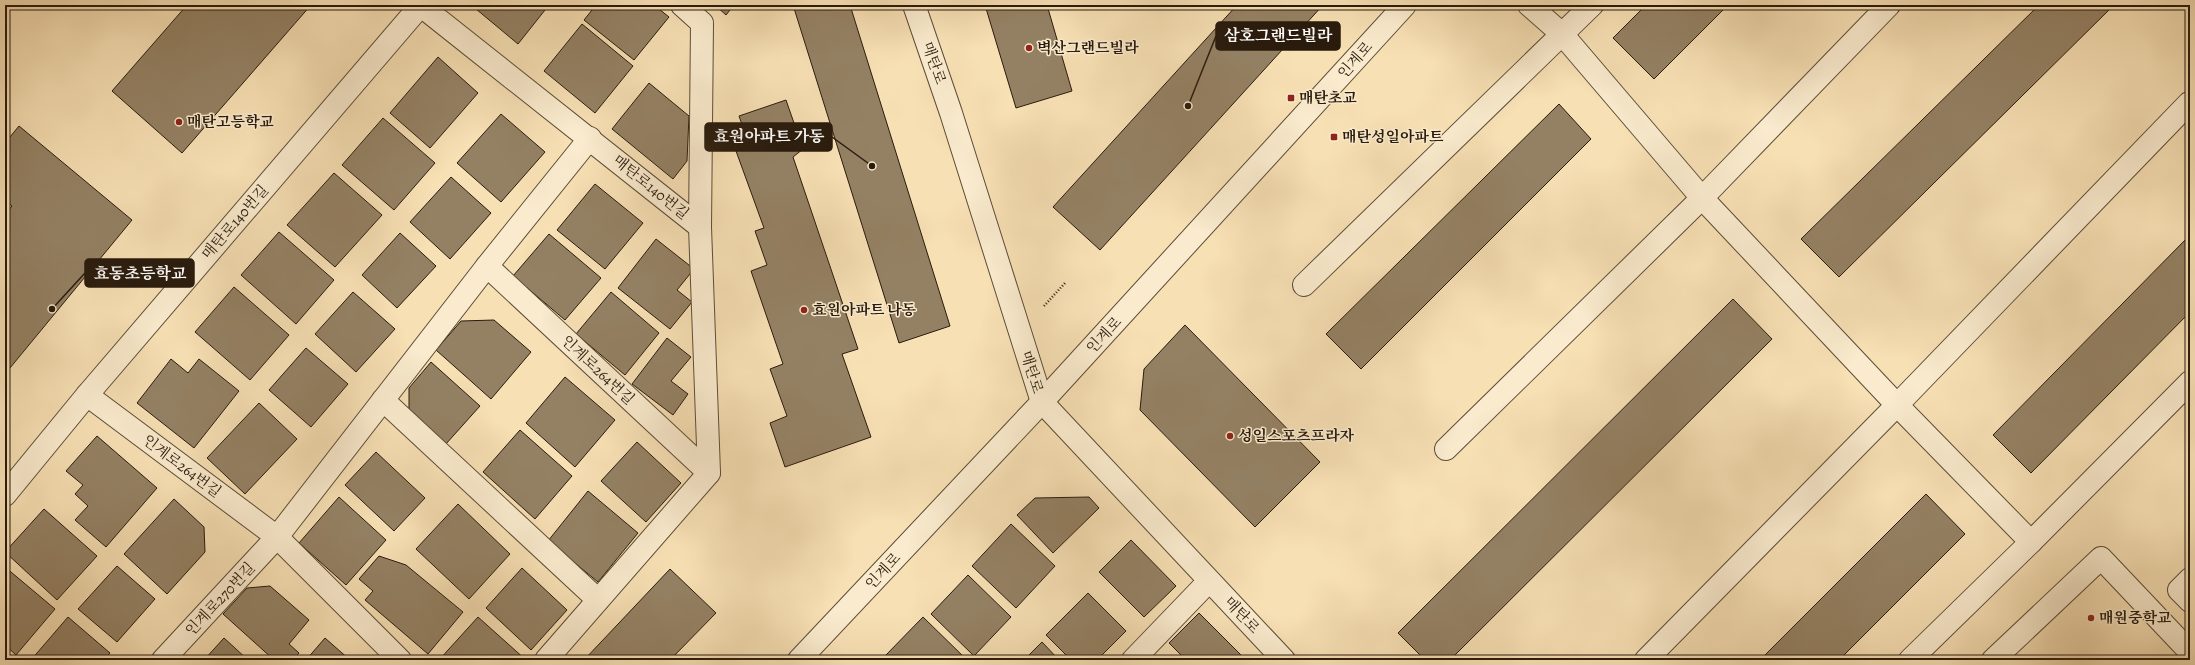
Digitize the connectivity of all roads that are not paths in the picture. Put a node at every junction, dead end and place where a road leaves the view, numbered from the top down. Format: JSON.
{"nodes":[{"id":1,"x":420,"y":5,"type":"edge"},
{"id":2,"x":682,"y":5,"type":"edge"},
{"id":3,"x":914,"y":5,"type":"edge"},
{"id":4,"x":1405,"y":5,"type":"edge"},
{"id":5,"x":1529,"y":5,"type":"edge"},
{"id":6,"x":1592,"y":5,"type":"edge"},
{"id":7,"x":1889,"y":5,"type":"edge"},
{"id":8,"x":1562,"y":34,"type":"junction"},
{"id":9,"x":2189,"y":103,"type":"dead end"},
{"id":10,"x":590,"y":138,"type":"junction"},
{"id":11,"x":1702,"y":198,"type":"junction"},
{"id":12,"x":700,"y":227,"type":"junction"},
{"id":13,"x":487,"y":266,"type":"junction"},
{"id":14,"x":1304,"y":285,"type":"dead end"},
{"id":15,"x":2190,"y":382,"type":"edge"},
{"id":16,"x":87,"y":395,"type":"junction"},
{"id":17,"x":383,"y":400,"type":"junction"},
{"id":18,"x":1042,"y":402,"type":"junction"},
{"id":19,"x":1897,"y":405,"type":"junction"},
{"id":20,"x":1446,"y":449,"type":"dead end"},
{"id":21,"x":709,"y":473,"type":"junction"},
{"id":22,"x":5,"y":495,"type":"edge"},
{"id":23,"x":277,"y":538,"type":"junction"},
{"id":24,"x":2031,"y":542,"type":"junction"},
{"id":25,"x":2190,"y":579,"type":"edge"},
{"id":26,"x":1209,"y":581,"type":"junction"},
{"id":27,"x":598,"y":600,"type":"junction"},
{"id":28,"x":2190,"y":601,"type":"edge"},
{"id":29,"x":2190,"y":652,"type":"edge"},
{"id":30,"x":163,"y":660,"type":"edge"},
{"id":31,"x":400,"y":660,"type":"edge"},
{"id":32,"x":546,"y":660,"type":"edge"},
{"id":33,"x":799,"y":660,"type":"edge"},
{"id":34,"x":1133,"y":660,"type":"edge"},
{"id":35,"x":1284,"y":660,"type":"edge"},
{"id":36,"x":1646,"y":660,"type":"edge"},
{"id":37,"x":1910,"y":660,"type":"edge"},
{"id":38,"x":1993,"y":660,"type":"edge"}],
"edges":[{"from":1,"to":10,"type":"street","name":"매탄로140번길"},
{"from":1,"to":16,"type":"street","name":"매탄로140번길"},
{"from":2,"to":12,"type":"street","name":"매탄로140번길"},
{"from":3,"to":18,"type":"street","name":"매탄로"},
{"from":4,"to":18,"type":"street","name":"인계로"},
{"from":5,"to":8,"type":"street"},
{"from":6,"to":8,"type":"street"},
{"from":7,"to":11,"type":"street"},
{"from":8,"to":11,"type":"street"},
{"from":8,"to":14,"type":"street"},
{"from":9,"to":19,"type":"street"},
{"from":10,"to":12,"type":"street","name":"매탄로140번길"},
{"from":10,"to":13,"type":"street"},
{"from":11,"to":19,"type":"street"},
{"from":11,"to":20,"type":"street"},
{"from":12,"to":21,"type":"street"},
{"from":13,"to":17,"type":"street"},
{"from":13,"to":21,"type":"street","name":"인계로264번길"},
{"from":15,"to":24,"type":"street"},
{"from":16,"to":22,"type":"street","name":"매탄로140번길"},
{"from":16,"to":23,"type":"street","name":"인계로264번길"},
{"from":17,"to":23,"type":"street"},
{"from":17,"to":27,"type":"street"},
{"from":18,"to":26,"type":"street","name":"매탄로"},
{"from":18,"to":33,"type":"street","name":"인계로"},
{"from":19,"to":24,"type":"street"},
{"from":19,"to":36,"type":"street"},
{"from":21,"to":27,"type":"street"},
{"from":23,"to":30,"type":"street","name":"인계로270번길"},
{"from":23,"to":31,"type":"street","name":"인계로264번길"},
{"from":24,"to":37,"type":"street"},
{"from":25,"to":28,"type":"street"},
{"from":26,"to":34,"type":"street"},
{"from":26,"to":35,"type":"street","name":"매탄로"},
{"from":27,"to":32,"type":"street"},
{"from":29,"to":38,"type":"street"}]}
